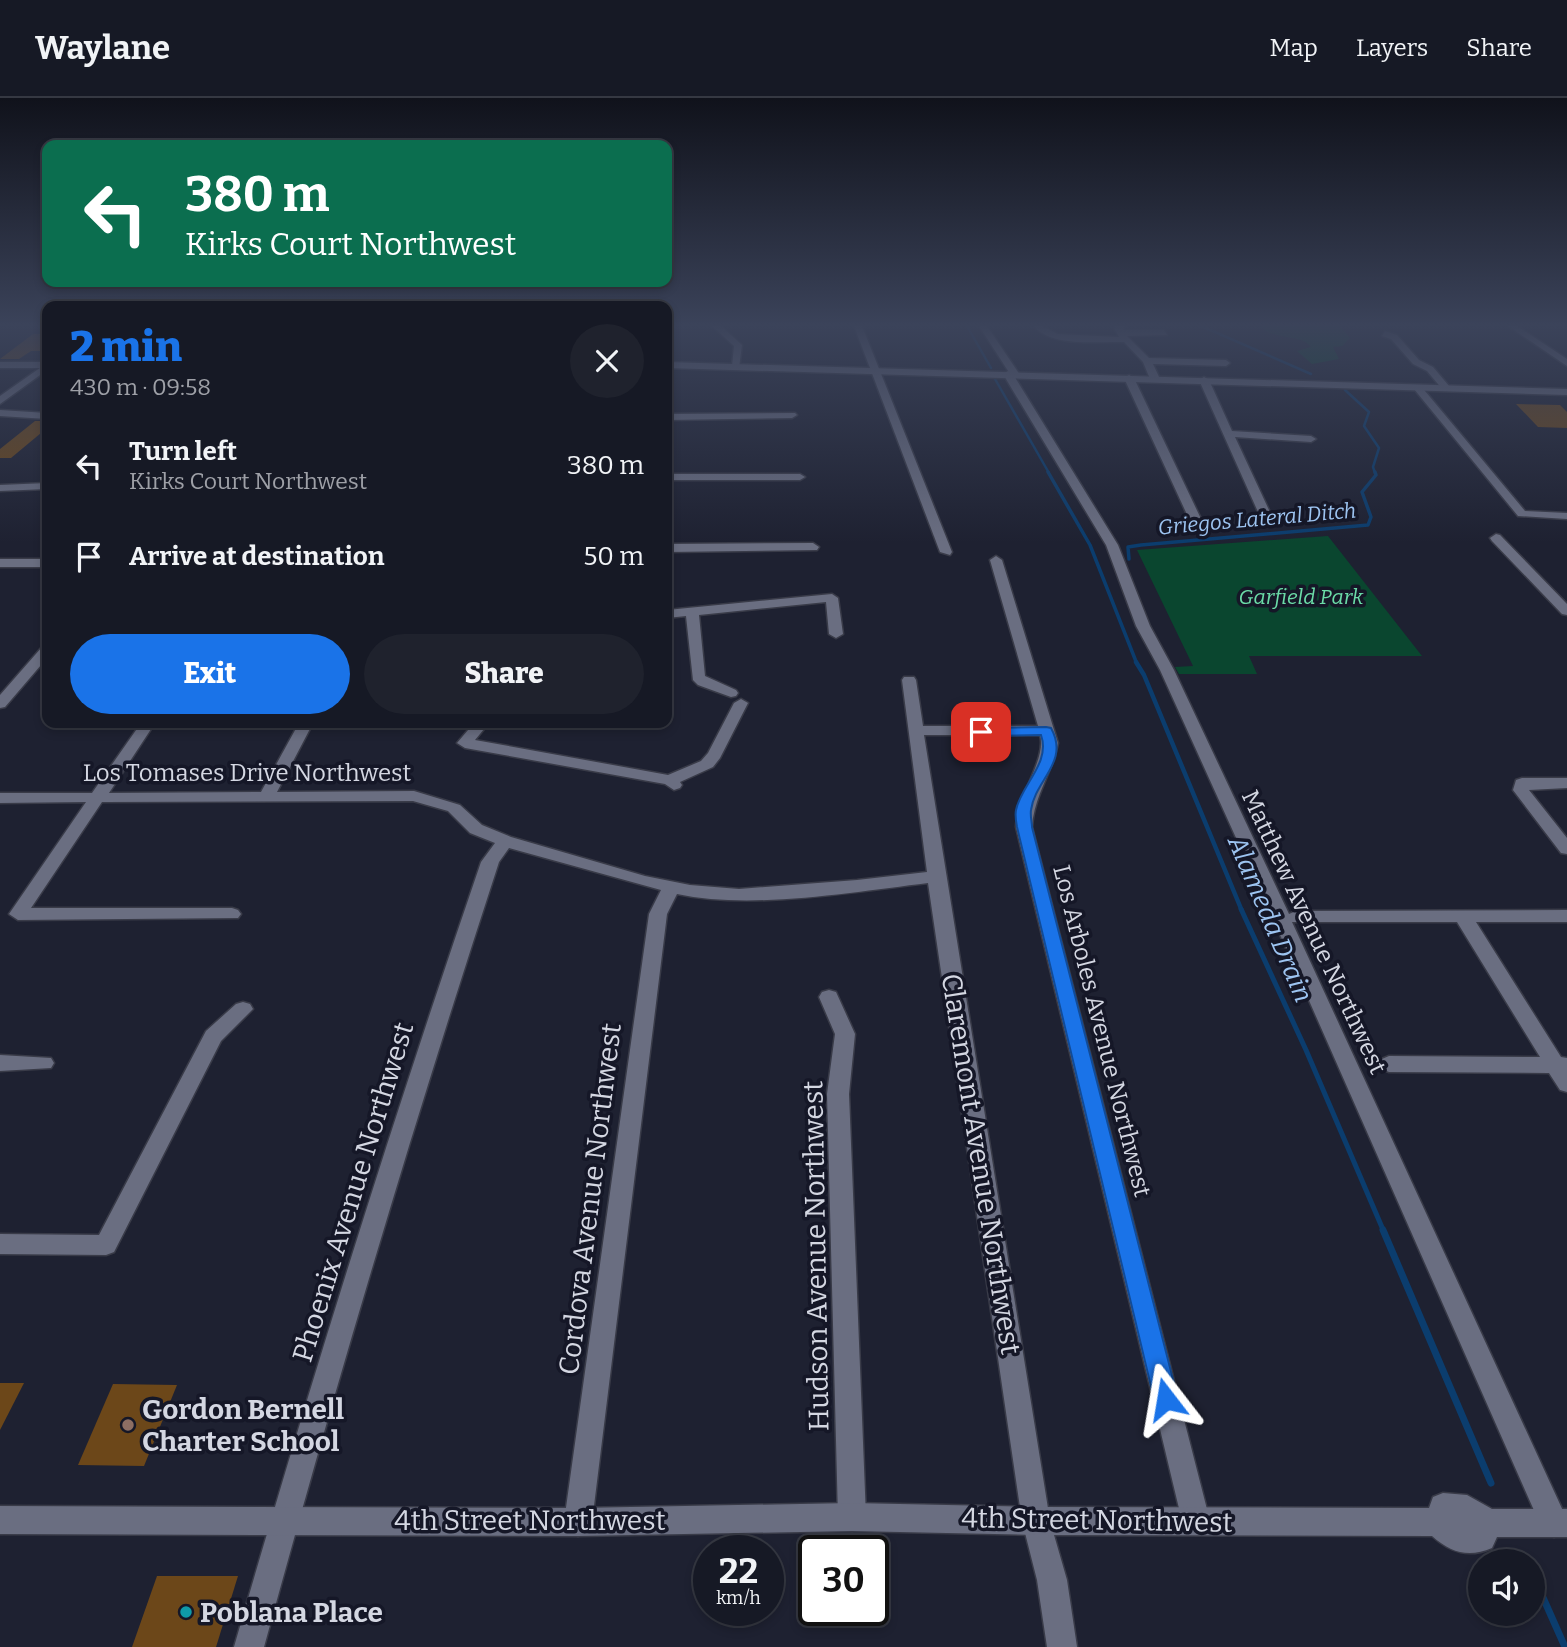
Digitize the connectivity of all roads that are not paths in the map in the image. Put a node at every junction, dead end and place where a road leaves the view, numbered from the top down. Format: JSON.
{"nodes":[{"id":1,"x":887,"y":398,"type":"edge"},
{"id":2,"x":1025,"y":398,"type":"edge"},
{"id":3,"x":1139,"y":398,"type":"edge"},
{"id":4,"x":1212,"y":398,"type":"edge"},
{"id":5,"x":1426,"y":398,"type":"edge"},
{"id":6,"x":0,"y":413,"type":"edge"},
{"id":7,"x":792,"y":415,"type":"dead end"},
{"id":8,"x":30,"y":416,"type":"junction"},
{"id":9,"x":42,"y":416,"type":"edge"},
{"id":10,"x":672,"y":417,"type":"edge"},
{"id":11,"x":0,"y":419,"type":"edge"},
{"id":12,"x":1228,"y":434,"type":"junction"},
{"id":13,"x":1311,"y":439,"type":"dead end"},
{"id":14,"x":672,"y":477,"type":"edge"},
{"id":15,"x":800,"y":477,"type":"dead end"},
{"id":16,"x":42,"y":486,"type":"edge"},
{"id":17,"x":0,"y":488,"type":"edge"},
{"id":18,"x":1567,"y":516,"type":"edge"},
{"id":19,"x":1196,"y":521,"type":"dead end"},
{"id":20,"x":1269,"y":523,"type":"dead end"},
{"id":21,"x":1496,"y":538,"type":"dead end"},
{"id":22,"x":813,"y":547,"type":"dead end"},
{"id":23,"x":672,"y":548,"type":"edge"},
{"id":24,"x":946,"y":552,"type":"dead end"},
{"id":25,"x":996,"y":560,"type":"dead end"},
{"id":26,"x":42,"y":563,"type":"edge"},
{"id":27,"x":0,"y":564,"type":"edge"},
{"id":28,"x":1567,"y":611,"type":"edge"},
{"id":29,"x":692,"y":612,"type":"junction"},
{"id":30,"x":672,"y":614,"type":"edge"},
{"id":31,"x":836,"y":634,"type":"dead end"},
{"id":32,"x":42,"y":655,"type":"edge"},
{"id":33,"x":909,"y":680,"type":"dead end"},
{"id":34,"x":0,"y":704,"type":"edge"},
{"id":35,"x":144,"y":728,"type":"edge"},
{"id":36,"x":303,"y":728,"type":"edge"},
{"id":37,"x":478,"y":728,"type":"edge"},
{"id":38,"x":914,"y":730,"type":"junction"},
{"id":39,"x":1046,"y":731,"type":"junction"},
{"id":40,"x":1567,"y":783,"type":"edge"},
{"id":41,"x":268,"y":794,"type":"junction"},
{"id":42,"x":96,"y":797,"type":"junction"},
{"id":43,"x":0,"y":798,"type":"edge"},
{"id":44,"x":505,"y":841,"type":"junction"},
{"id":45,"x":1567,"y":849,"type":"edge"},
{"id":46,"x":936,"y":876,"type":"junction"},
{"id":47,"x":671,"y":888,"type":"junction"},
{"id":48,"x":232,"y":914,"type":"dead end"},
{"id":49,"x":1567,"y":916,"type":"edge"},
{"id":50,"x":1296,"y":917,"type":"dead end"},
{"id":51,"x":1463,"y":917,"type":"junction"},
{"id":52,"x":829,"y":998,"type":"dead end"},
{"id":53,"x":243,"y":1009,"type":"dead end"},
{"id":54,"x":0,"y":1063,"type":"edge"},
{"id":55,"x":44,"y":1063,"type":"dead end"},
{"id":56,"x":1389,"y":1065,"type":"dead end"},
{"id":57,"x":1561,"y":1065,"type":"edge"},
{"id":58,"x":1567,"y":1084,"type":"edge"},
{"id":59,"x":0,"y":1244,"type":"edge"},
{"id":60,"x":852,"y":1517,"type":"junction"},
{"id":61,"x":284,"y":1519,"type":"junction"},
{"id":62,"x":0,"y":1520,"type":"edge"},
{"id":63,"x":1036,"y":1521,"type":"junction"},
{"id":64,"x":1196,"y":1521,"type":"junction"},
{"id":65,"x":578,"y":1522,"type":"junction"},
{"id":66,"x":1560,"y":1523,"type":"edge"},
{"id":67,"x":249,"y":1647,"type":"edge"},
{"id":68,"x":1062,"y":1647,"type":"edge"}],
"edges":[{"from":1,"to":24,"type":"street"},
{"from":2,"to":66,"type":"street","name":"Matthew Avenue Northwest"},
{"from":3,"to":19,"type":"street"},
{"from":4,"to":12,"type":"street"},
{"from":5,"to":18,"type":"street"},
{"from":6,"to":8,"type":"street"},
{"from":7,"to":10,"type":"street"},
{"from":8,"to":9,"type":"street"},
{"from":8,"to":11,"type":"street"},
{"from":12,"to":13,"type":"street"},
{"from":12,"to":20,"type":"street"},
{"from":14,"to":15,"type":"street"},
{"from":16,"to":17,"type":"street"},
{"from":21,"to":28,"type":"street"},
{"from":22,"to":23,"type":"street"},
{"from":25,"to":39,"type":"street","name":"Los Arboles Avenue Northwest"},
{"from":26,"to":27,"type":"street"},
{"from":29,"to":30,"type":"street"},
{"from":29,"to":31,"type":"street"},
{"from":29,"to":37,"type":"street"},
{"from":32,"to":34,"type":"street"},
{"from":33,"to":38,"type":"street","name":"Claremont Avenue Northwest"},
{"from":35,"to":42,"type":"street"},
{"from":36,"to":41,"type":"street"},
{"from":38,"to":39,"type":"street"},
{"from":38,"to":46,"type":"street","name":"Claremont Avenue Northwest"},
{"from":39,"to":64,"type":"street","name":"Los Arboles Avenue Northwest"},
{"from":40,"to":45,"type":"street"},
{"from":41,"to":42,"type":"street","name":"Los Tomases Drive Northwest"},
{"from":41,"to":44,"type":"street","name":"Los Tomases Drive Northwest"},
{"from":42,"to":43,"type":"street","name":"Los Tomases Drive Northwest"},
{"from":42,"to":48,"type":"street"},
{"from":44,"to":47,"type":"street","name":"Los Tomases Drive Northwest"},
{"from":44,"to":61,"type":"street","name":"Phoenix Avenue Northwest"},
{"from":46,"to":47,"type":"street","name":"Los Tomases Drive Northwest"},
{"from":46,"to":63,"type":"street","name":"Claremont Avenue Northwest"},
{"from":47,"to":65,"type":"street","name":"Cordova Avenue Northwest"},
{"from":49,"to":51,"type":"street"},
{"from":50,"to":51,"type":"street"},
{"from":51,"to":57,"type":"street"},
{"from":52,"to":60,"type":"street","name":"Hudson Avenue Northwest"},
{"from":53,"to":59,"type":"street"},
{"from":54,"to":55,"type":"street"},
{"from":56,"to":57,"type":"street"},
{"from":57,"to":58,"type":"street"},
{"from":60,"to":63,"type":"street","name":"4th Street Northwest"},
{"from":60,"to":65,"type":"street","name":"4th Street Northwest"},
{"from":61,"to":62,"type":"street","name":"4th Street Northwest"},
{"from":61,"to":65,"type":"street","name":"4th Street Northwest"},
{"from":61,"to":67,"type":"street","name":"Phoenix Avenue Northwest"},
{"from":63,"to":64,"type":"street","name":"4th Street Northwest"},
{"from":63,"to":68,"type":"street","name":"Claremont Avenue Northwest"},
{"from":64,"to":66,"type":"street","name":"4th Street Northwest"}]}
